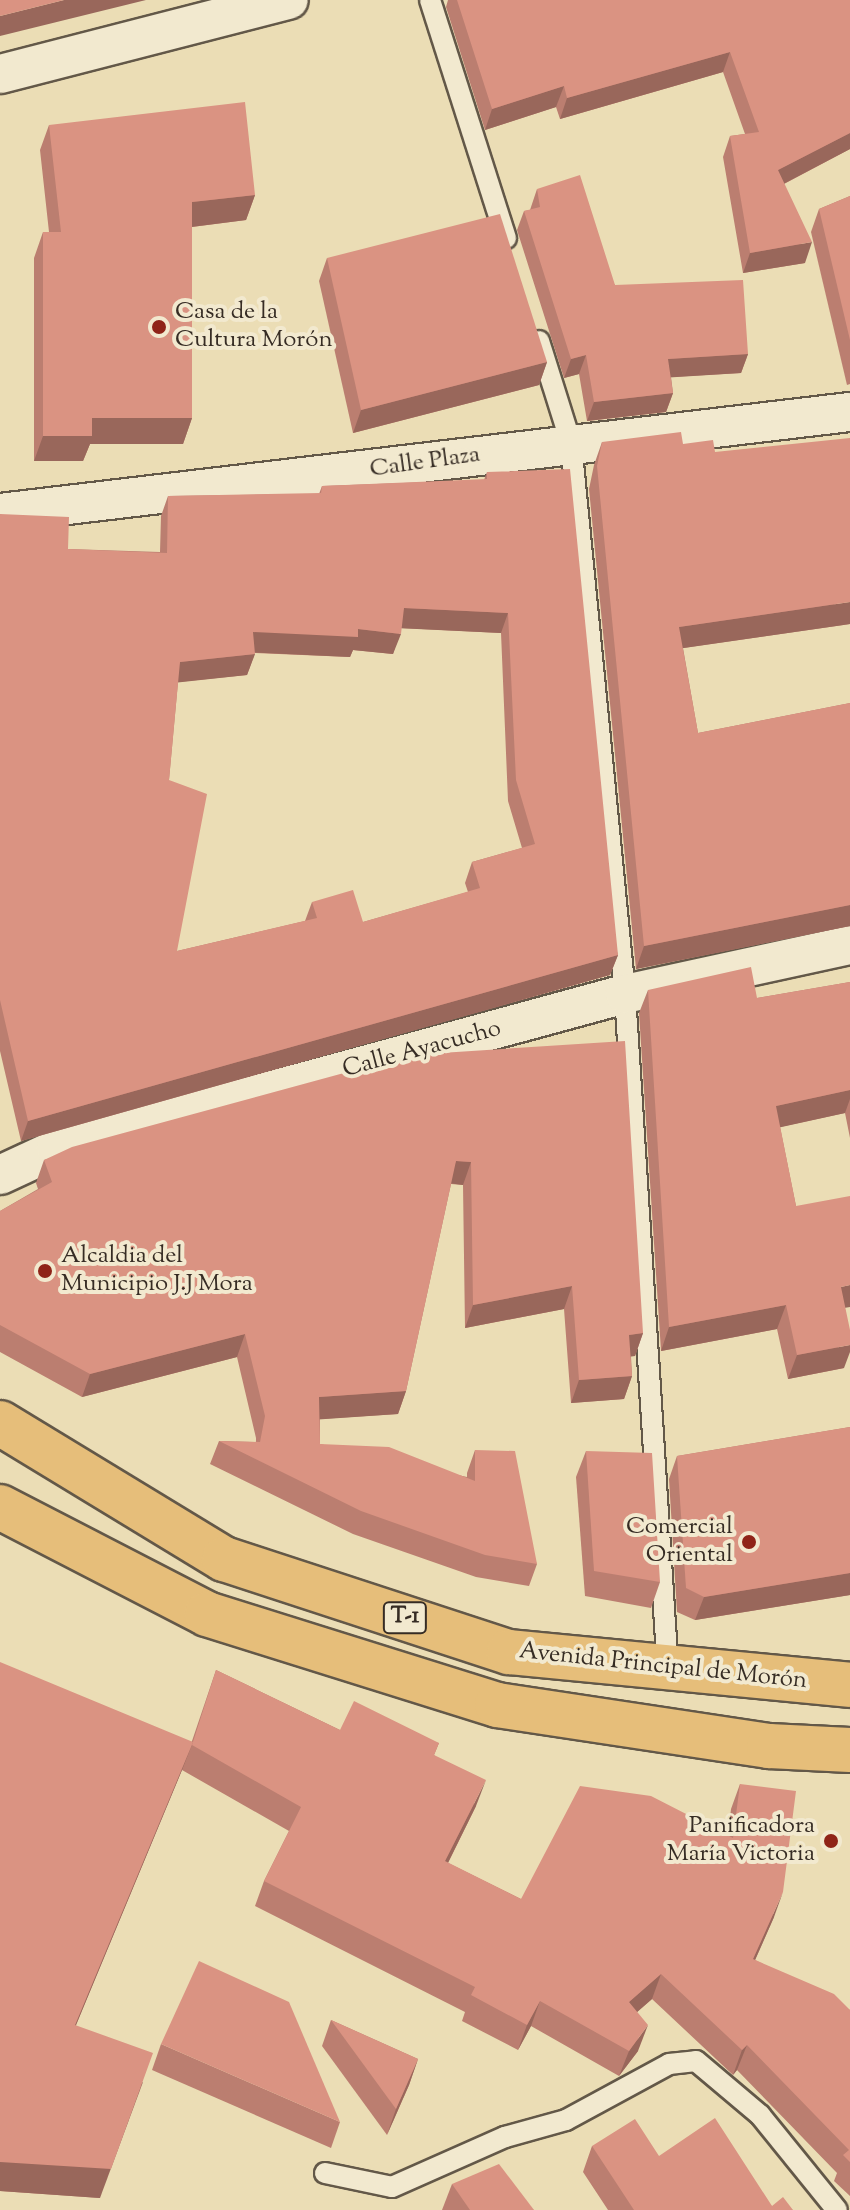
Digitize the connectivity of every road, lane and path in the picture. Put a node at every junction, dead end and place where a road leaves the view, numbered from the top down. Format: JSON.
{"nodes":[{"id":1,"x":289,"y":0,"type":"edge"},
{"id":2,"x":430,"y":0,"type":"edge"},
{"id":3,"x":0,"y":74,"type":"edge"},
{"id":4,"x":515,"y":266,"type":"edge"},
{"id":5,"x":534,"y":325,"type":"edge"},
{"id":6,"x":850,"y":412,"type":"edge"},
{"id":7,"x":571,"y":443,"type":"junction"},
{"id":8,"x":0,"y":513,"type":"edge"},
{"id":9,"x":850,"y":945,"type":"edge"},
{"id":10,"x":625,"y":994,"type":"junction"},
{"id":11,"x":3,"y":1162,"type":"edge"},
{"id":12,"x":0,"y":1423,"type":"edge"},
{"id":13,"x":0,"y":1507,"type":"edge"},
{"id":14,"x":668,"y":1672,"type":"junction"},
{"id":15,"x":850,"y":1685,"type":"edge"},
{"id":16,"x":850,"y":1750,"type":"edge"},
{"id":17,"x":325,"y":2173,"type":"dead end"},
{"id":18,"x":837,"y":2210,"type":"edge"}],
"edges":[{"from":1,"to":3,"type":"street"},
{"from":2,"to":4,"type":"lane"},
{"from":5,"to":7,"type":"lane"},
{"from":6,"to":7,"type":"street","name":"Calle Plaza"},
{"from":7,"to":8,"type":"street","name":"Calle Plaza"},
{"from":7,"to":10,"type":"lane"},
{"from":9,"to":10,"type":"street","name":"Calle Ayacucho"},
{"from":10,"to":11,"type":"street","name":"Calle Ayacucho"},
{"from":10,"to":14,"type":"lane"},
{"from":12,"to":14,"type":"main road","name":"Avenida Principal de Morón","number":"T-1"},
{"from":13,"to":16,"type":"main road","number":"T-1"},
{"from":14,"to":15,"type":"main road","name":"Avenida Principal de Morón","number":"T-1"},
{"from":17,"to":18,"type":"lane"}]}
